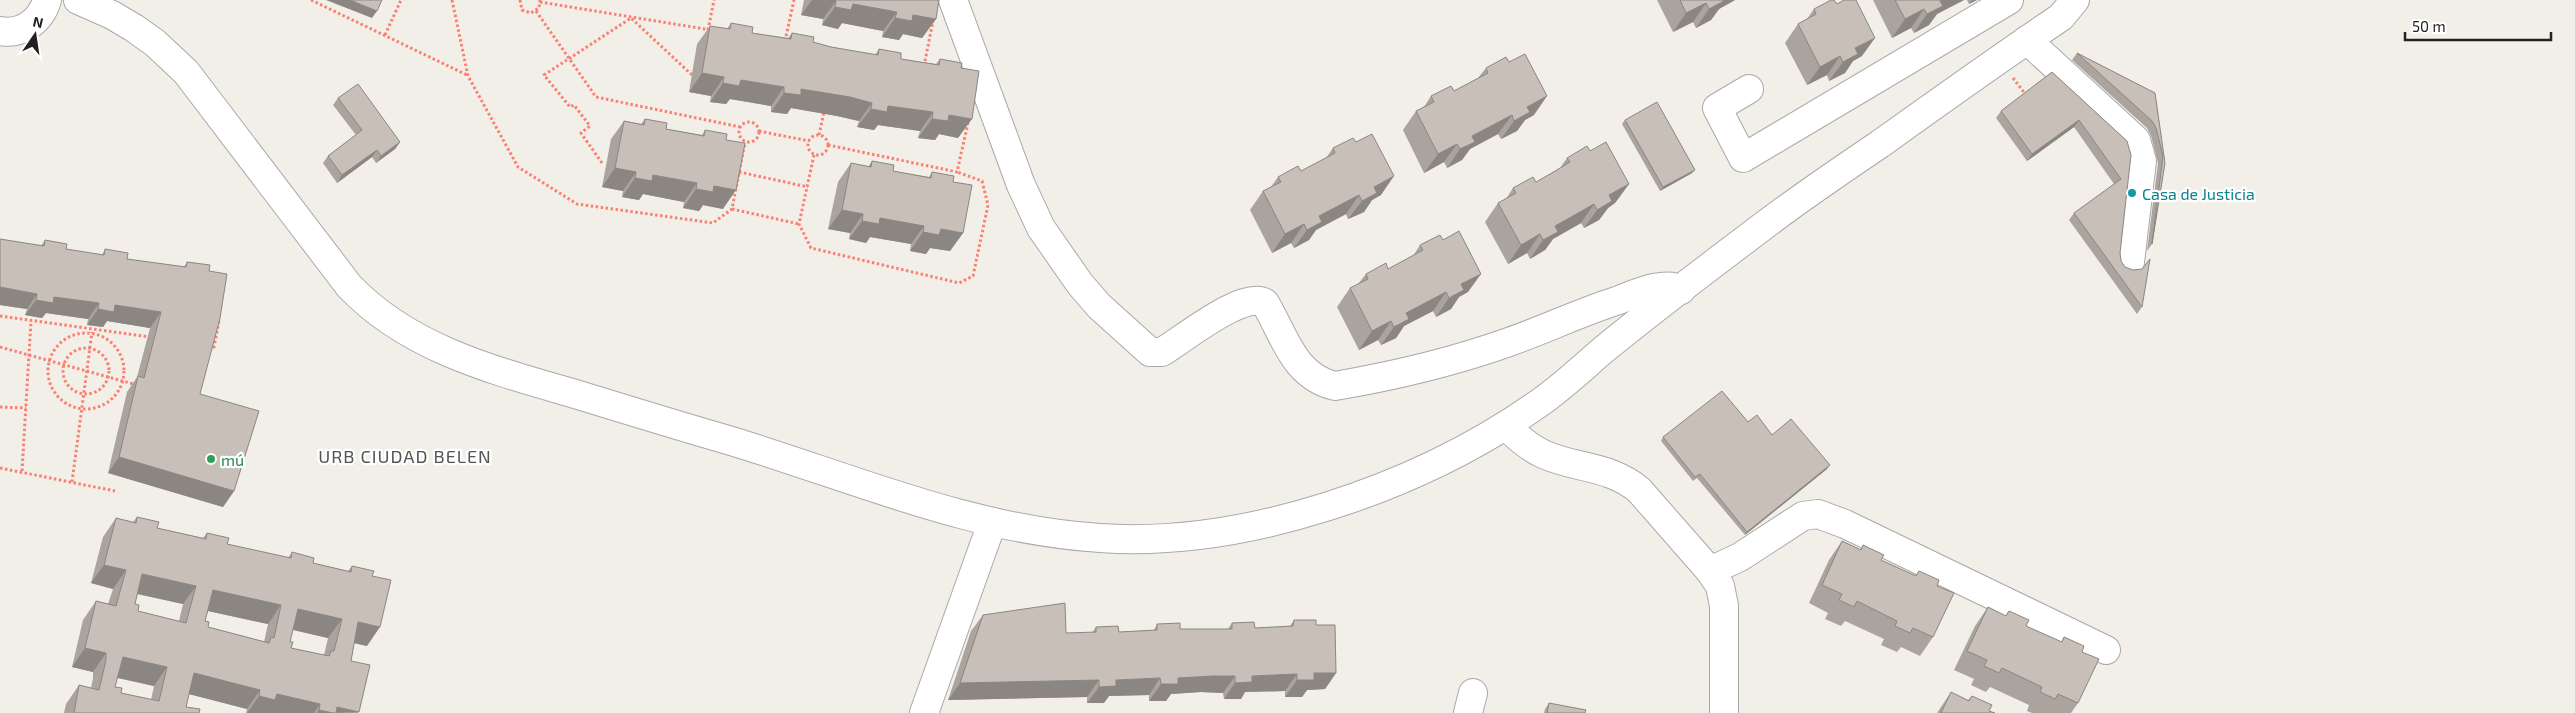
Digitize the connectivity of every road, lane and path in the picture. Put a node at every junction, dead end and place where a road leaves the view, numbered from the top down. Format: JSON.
{"nodes":[{"id":1,"x":47,"y":0,"type":"edge"},
{"id":2,"x":78,"y":0,"type":"edge"},
{"id":3,"x":311,"y":0,"type":"edge"},
{"id":4,"x":401,"y":0,"type":"edge"},
{"id":5,"x":452,"y":0,"type":"edge"},
{"id":6,"x":520,"y":0,"type":"edge"},
{"id":7,"x":714,"y":0,"type":"edge"},
{"id":8,"x":794,"y":0,"type":"edge"},
{"id":9,"x":953,"y":0,"type":"edge"},
{"id":10,"x":2009,"y":0,"type":"edge"},
{"id":11,"x":540,"y":1,"type":"edge"},
{"id":12,"x":2063,"y":6,"type":"edge"},
{"id":13,"x":536,"y":12,"type":"junction"},
{"id":14,"x":631,"y":18,"type":"junction"},
{"id":15,"x":933,"y":19,"type":"edge"},
{"id":16,"x":0,"y":30,"type":"edge"},
{"id":17,"x":708,"y":30,"type":"junction"},
{"id":18,"x":718,"y":31,"type":"edge"},
{"id":19,"x":385,"y":35,"type":"junction"},
{"id":20,"x":2027,"y":40,"type":"junction"},
{"id":21,"x":793,"y":45,"type":"edge"},
{"id":22,"x":569,"y":60,"type":"junction"},
{"id":23,"x":1998,"y":60,"type":"junction"},
{"id":24,"x":914,"y":65,"type":"edge"},
{"id":25,"x":924,"y":67,"type":"junction"},
{"id":26,"x":932,"y":68,"type":"edge"},
{"id":27,"x":692,"y":75,"type":"dead end"},
{"id":28,"x":468,"y":76,"type":"junction"},
{"id":29,"x":1749,"y":89,"type":"dead end"},
{"id":30,"x":2030,"y":101,"type":"edge"},
{"id":31,"x":825,"y":107,"type":"edge"},
{"id":32,"x":969,"y":115,"type":"edge"},
{"id":33,"x":740,"y":127,"type":"junction"},
{"id":34,"x":759,"y":131,"type":"junction"},
{"id":35,"x":819,"y":135,"type":"junction"},
{"id":36,"x":809,"y":141,"type":"junction"},
{"id":37,"x":745,"y":142,"type":"junction"},
{"id":38,"x":828,"y":145,"type":"junction"},
{"id":39,"x":814,"y":155,"type":"junction"},
{"id":40,"x":602,"y":163,"type":"dead end"},
{"id":41,"x":739,"y":172,"type":"junction"},
{"id":42,"x":957,"y":172,"type":"junction"},
{"id":43,"x":808,"y":187,"type":"junction"},
{"id":44,"x":732,"y":209,"type":"junction"},
{"id":45,"x":799,"y":224,"type":"junction"},
{"id":46,"x":2130,"y":262,"type":"dead end"},
{"id":47,"x":1681,"y":290,"type":"junction"},
{"id":48,"x":0,"y":316,"type":"edge"},
{"id":49,"x":211,"y":320,"type":"edge"},
{"id":50,"x":31,"y":321,"type":"junction"},
{"id":51,"x":92,"y":331,"type":"junction"},
{"id":52,"x":158,"y":338,"type":"edge"},
{"id":53,"x":205,"y":346,"type":"edge"},
{"id":54,"x":0,"y":347,"type":"edge"},
{"id":55,"x":90,"y":349,"type":"junction"},
{"id":56,"x":29,"y":354,"type":"junction"},
{"id":57,"x":50,"y":359,"type":"junction"},
{"id":58,"x":65,"y":363,"type":"junction"},
{"id":59,"x":88,"y":370,"type":"junction"},
{"id":60,"x":108,"y":377,"type":"junction"},
{"id":61,"x":124,"y":381,"type":"junction"},
{"id":62,"x":141,"y":386,"type":"edge"},
{"id":63,"x":84,"y":394,"type":"junction"},
{"id":64,"x":0,"y":406,"type":"edge"},
{"id":65,"x":26,"y":408,"type":"junction"},
{"id":66,"x":82,"y":409,"type":"junction"},
{"id":67,"x":1506,"y":426,"type":"junction"},
{"id":68,"x":0,"y":468,"type":"edge"},
{"id":69,"x":22,"y":471,"type":"junction"},
{"id":70,"x":72,"y":482,"type":"junction"},
{"id":71,"x":115,"y":491,"type":"dead end"},
{"id":72,"x":992,"y":523,"type":"junction"},
{"id":73,"x":1710,"y":571,"type":"junction"},
{"id":74,"x":2106,"y":650,"type":"dead end"},
{"id":75,"x":924,"y":713,"type":"edge"},
{"id":76,"x":1724,"y":713,"type":"edge"}],
"edges":[{"from":1,"to":16,"type":"street"},
{"from":2,"to":72,"type":"street"},
{"from":3,"to":19,"type":"path"},
{"from":4,"to":19,"type":"path"},
{"from":5,"to":28,"type":"path"},
{"from":6,"to":13,"type":"path"},
{"from":7,"to":17,"type":"path"},
{"from":8,"to":21,"type":"path"},
{"from":9,"to":47,"type":"street"},
{"from":10,"to":29,"type":"street"},
{"from":11,"to":13,"type":"path"},
{"from":11,"to":14,"type":"path"},
{"from":12,"to":20,"type":"street"},
{"from":13,"to":22,"type":"path"},
{"from":14,"to":17,"type":"path"},
{"from":14,"to":22,"type":"path"},
{"from":14,"to":27,"type":"path"},
{"from":15,"to":25,"type":"path"},
{"from":17,"to":18,"type":"path"},
{"from":19,"to":28,"type":"path"},
{"from":20,"to":23,"type":"street"},
{"from":20,"to":46,"type":"street"},
{"from":22,"to":33,"type":"path"},
{"from":22,"to":40,"type":"path"},
{"from":23,"to":30,"type":"path"},
{"from":23,"to":47,"type":"street"},
{"from":24,"to":25,"type":"path"},
{"from":25,"to":26,"type":"path"},
{"from":28,"to":44,"type":"path"},
{"from":31,"to":35,"type":"path"},
{"from":32,"to":42,"type":"path"},
{"from":33,"to":34,"type":"path"},
{"from":33,"to":37,"type":"path"},
{"from":34,"to":36,"type":"path"},
{"from":34,"to":37,"type":"path"},
{"from":35,"to":36,"type":"path"},
{"from":35,"to":38,"type":"path"},
{"from":36,"to":39,"type":"path"},
{"from":37,"to":41,"type":"path"},
{"from":38,"to":39,"type":"path"},
{"from":38,"to":42,"type":"path"},
{"from":39,"to":43,"type":"path"},
{"from":41,"to":43,"type":"path"},
{"from":41,"to":44,"type":"path"},
{"from":42,"to":45,"type":"path"},
{"from":43,"to":45,"type":"path"},
{"from":44,"to":45,"type":"path"},
{"from":47,"to":67,"type":"street"},
{"from":48,"to":50,"type":"path"},
{"from":49,"to":53,"type":"path"},
{"from":50,"to":51,"type":"path"},
{"from":50,"to":56,"type":"path"},
{"from":51,"to":52,"type":"path"},
{"from":51,"to":55,"type":"path"},
{"from":51,"to":57,"type":"path"},
{"from":51,"to":61,"type":"path"},
{"from":54,"to":56,"type":"path"},
{"from":55,"to":58,"type":"path"},
{"from":55,"to":59,"type":"path"},
{"from":55,"to":60,"type":"path"},
{"from":56,"to":57,"type":"path"},
{"from":56,"to":65,"type":"path"},
{"from":57,"to":58,"type":"path"},
{"from":57,"to":66,"type":"path"},
{"from":58,"to":59,"type":"path"},
{"from":58,"to":63,"type":"path"},
{"from":59,"to":60,"type":"path"},
{"from":59,"to":63,"type":"path"},
{"from":60,"to":61,"type":"path"},
{"from":60,"to":63,"type":"path"},
{"from":61,"to":62,"type":"path"},
{"from":61,"to":66,"type":"path"},
{"from":63,"to":66,"type":"path"},
{"from":64,"to":65,"type":"path"},
{"from":65,"to":69,"type":"path"},
{"from":66,"to":70,"type":"path"},
{"from":67,"to":72,"type":"street"},
{"from":67,"to":73,"type":"street"},
{"from":68,"to":69,"type":"path"},
{"from":69,"to":70,"type":"path"},
{"from":70,"to":71,"type":"path"},
{"from":72,"to":75,"type":"street"},
{"from":73,"to":74,"type":"street"},
{"from":73,"to":76,"type":"street"}]}
